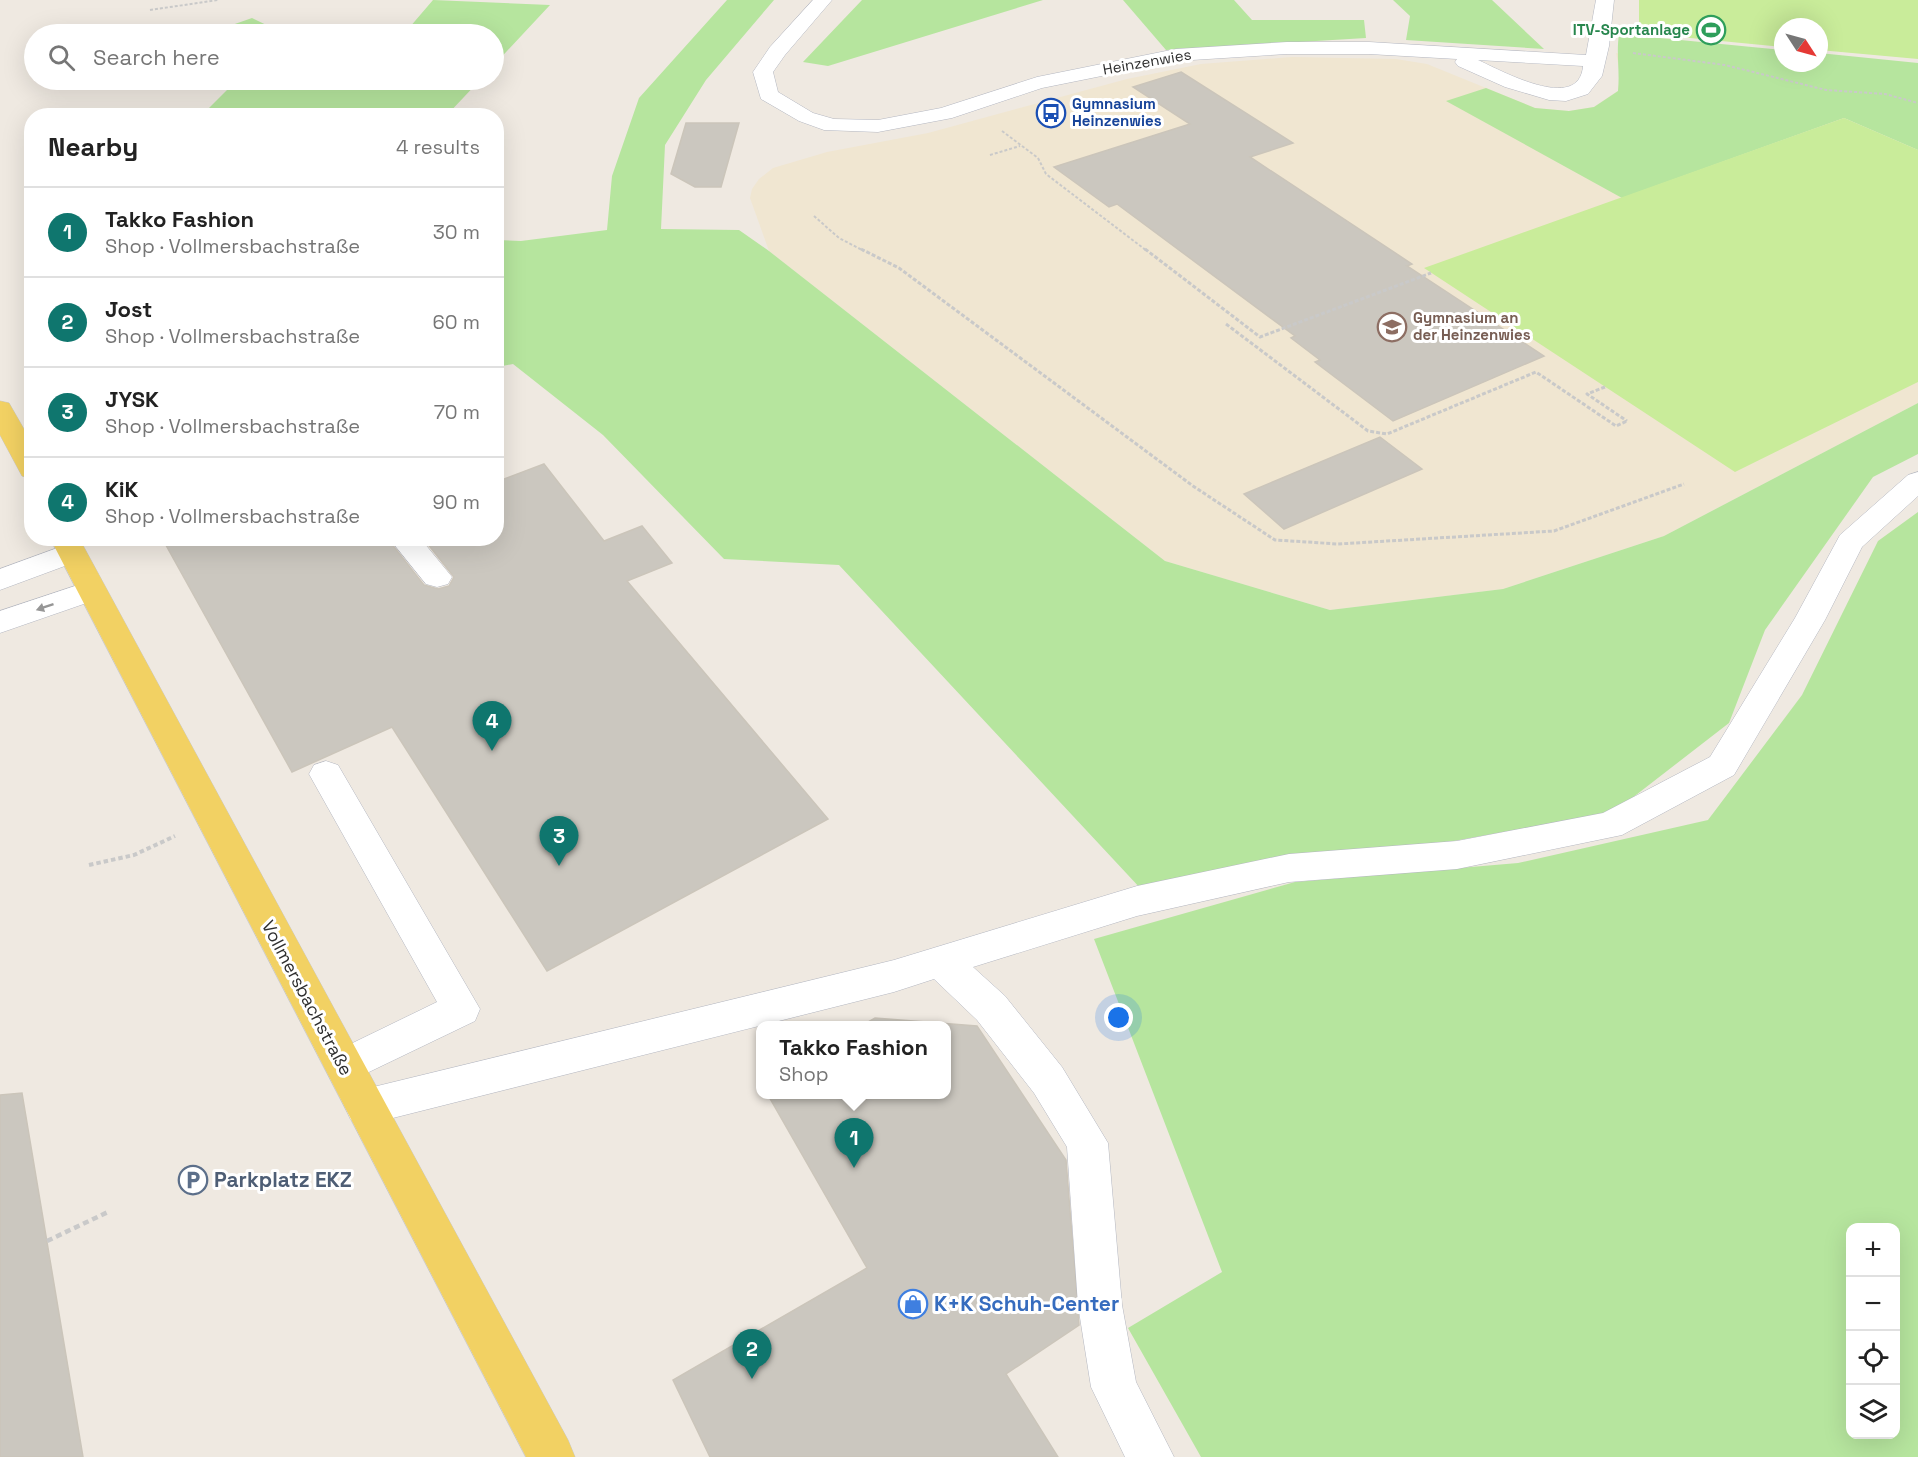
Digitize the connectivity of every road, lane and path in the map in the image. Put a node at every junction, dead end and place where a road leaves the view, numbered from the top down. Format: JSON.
{"nodes":[{"id":1,"x":218,"y":0,"type":"edge"},
{"id":2,"x":822,"y":0,"type":"edge"},
{"id":3,"x":1605,"y":0,"type":"edge"},
{"id":4,"x":150,"y":9,"type":"dead end"},
{"id":5,"x":1443,"y":54,"type":"junction"},
{"id":6,"x":1596,"y":55,"type":"junction"},
{"id":7,"x":1918,"y":103,"type":"edge"},
{"id":8,"x":969,"y":106,"type":"junction"},
{"id":9,"x":1021,"y":145,"type":"junction"},
{"id":10,"x":990,"y":155,"type":"dead end"},
{"id":11,"x":814,"y":216,"type":"dead end"},
{"id":12,"x":1431,"y":273,"type":"dead end"},
{"id":13,"x":1237,"y":320,"type":"junction"},
{"id":14,"x":1605,"y":387,"type":"dead end"},
{"id":15,"x":0,"y":409,"type":"edge"},
{"id":16,"x":24,"y":455,"type":"edge"},
{"id":17,"x":1918,"y":481,"type":"edge"},
{"id":18,"x":1684,"y":484,"type":"dead end"},
{"id":19,"x":67,"y":546,"type":"edge"},
{"id":20,"x":410,"y":546,"type":"edge"},
{"id":21,"x":437,"y":577,"type":"dead end"},
{"id":22,"x":0,"y":580,"type":"edge"},
{"id":23,"x":90,"y":591,"type":"junction"},
{"id":24,"x":0,"y":622,"type":"edge"},
{"id":25,"x":326,"y":774,"type":"dead end"},
{"id":26,"x":161,"y":843,"type":"dead end"},
{"id":27,"x":89,"y":865,"type":"dead end"},
{"id":28,"x":940,"y":961,"type":"junction"},
{"id":29,"x":344,"y":1066,"type":"junction"},
{"id":30,"x":365,"y":1107,"type":"junction"},
{"id":31,"x":110,"y":1210,"type":"dead end"},
{"id":32,"x":47,"y":1242,"type":"dead end"},
{"id":33,"x":551,"y":1457,"type":"edge"},
{"id":34,"x":1150,"y":1457,"type":"edge"}],
"edges":[{"from":1,"to":4,"type":"path"},
{"from":2,"to":8,"type":"street","name":"Heinzenwies"},
{"from":3,"to":6,"type":"street"},
{"from":5,"to":6,"type":"street","name":"Heinzenwies"},
{"from":5,"to":6,"type":"street"},
{"from":5,"to":8,"type":"street","name":"Heinzenwies"},
{"from":6,"to":7,"type":"path"},
{"from":8,"to":9,"type":"path"},
{"from":9,"to":10,"type":"path"},
{"from":9,"to":13,"type":"path"},
{"from":11,"to":18,"type":"path"},
{"from":12,"to":13,"type":"path"},
{"from":13,"to":14,"type":"path"},
{"from":15,"to":16,"type":"main road"},
{"from":17,"to":28,"type":"street"},
{"from":19,"to":22,"type":"street"},
{"from":19,"to":23,"type":"main road","name":"Vollmersbachstraße"},
{"from":20,"to":21,"type":"street"},
{"from":23,"to":24,"type":"street","one_way":true},
{"from":23,"to":29,"type":"main road","name":"Vollmersbachstraße"},
{"from":25,"to":29,"type":"street"},
{"from":26,"to":27,"type":"path"},
{"from":28,"to":30,"type":"street"},
{"from":28,"to":34,"type":"street"},
{"from":29,"to":30,"type":"main road","name":"Vollmersbachstraße"},
{"from":30,"to":33,"type":"main road","name":"Vollmersbachstraße"},
{"from":31,"to":32,"type":"path"}]}
